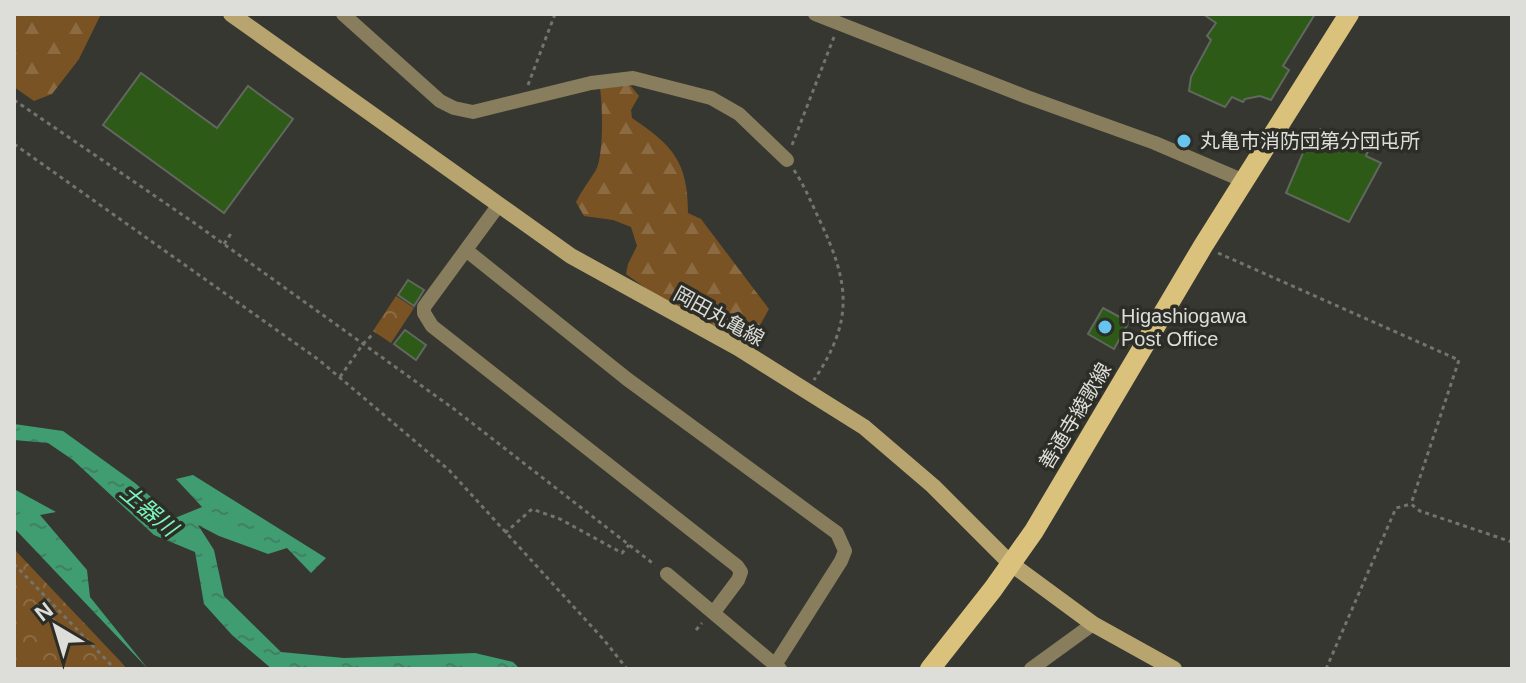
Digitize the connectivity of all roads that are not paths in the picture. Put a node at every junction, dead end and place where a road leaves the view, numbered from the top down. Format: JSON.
{"nodes":[{"id":1,"x":231,"y":14,"type":"edge"},
{"id":2,"x":343,"y":14,"type":"edge"},
{"id":3,"x":815,"y":14,"type":"edge"},
{"id":4,"x":1349,"y":14,"type":"edge"},
{"id":5,"x":787,"y":160,"type":"road end"},
{"id":6,"x":1244,"y":181,"type":"junction"},
{"id":7,"x":498,"y":206,"type":"junction"},
{"id":8,"x":466,"y":250,"type":"junction"},
{"id":9,"x":1010,"y":563,"type":"junction"},
{"id":10,"x":667,"y":574,"type":"road end"},
{"id":11,"x":714,"y":612,"type":"junction"},
{"id":12,"x":1093,"y":624,"type":"junction"},
{"id":13,"x":778,"y":667,"type":"edge"},
{"id":14,"x":930,"y":669,"type":"edge"},
{"id":15,"x":1031,"y":669,"type":"edge"},
{"id":16,"x":1174,"y":669,"type":"edge"}],
"edges":[{"from":1,"to":7,"type":"main road","name":"岡田丸亀線"},
{"from":2,"to":5,"type":"street"},
{"from":3,"to":6,"type":"street"},
{"from":4,"to":6,"type":"main road","name":"善通寺綾歌線"},
{"from":6,"to":9,"type":"main road","name":"善通寺綾歌線"},
{"from":7,"to":8,"type":"street"},
{"from":7,"to":9,"type":"main road","name":"岡田丸亀線"},
{"from":8,"to":11,"type":"street"},
{"from":8,"to":13,"type":"street"},
{"from":9,"to":12,"type":"main road","name":"岡田丸亀線"},
{"from":9,"to":14,"type":"main road","name":"善通寺綾歌線"},
{"from":10,"to":11,"type":"street"},
{"from":11,"to":13,"type":"street"},
{"from":12,"to":15,"type":"street"},
{"from":12,"to":16,"type":"main road","name":"岡田丸亀線"}]}
